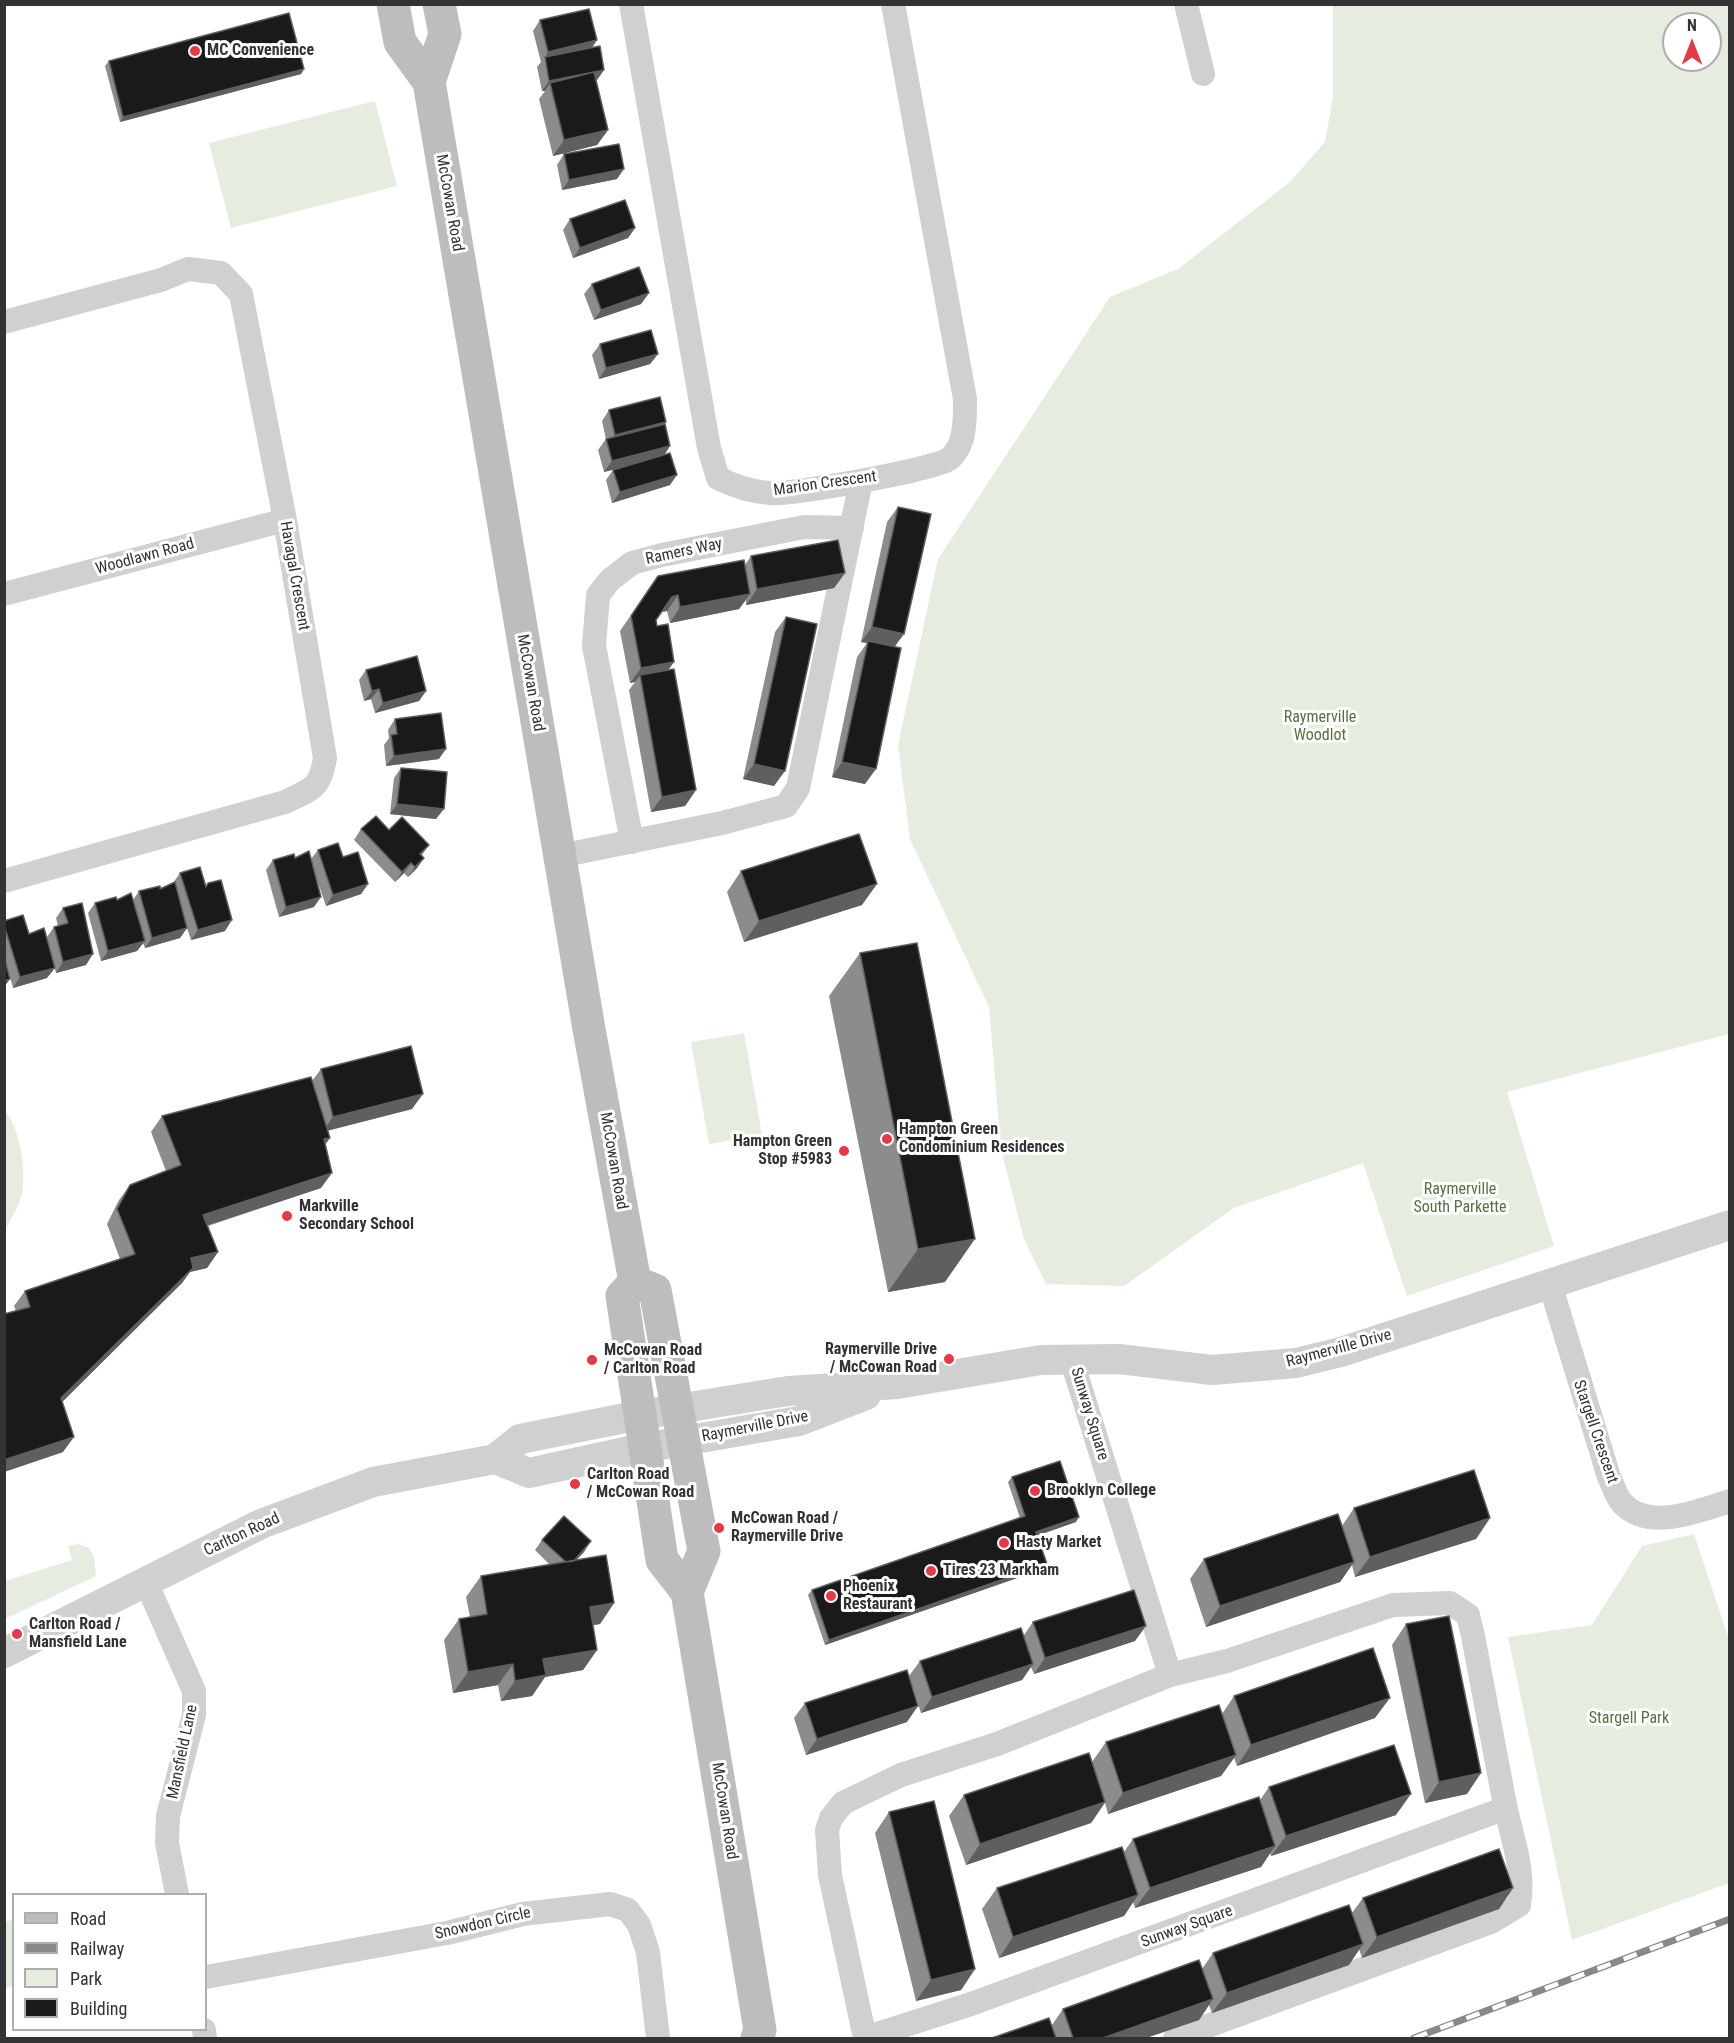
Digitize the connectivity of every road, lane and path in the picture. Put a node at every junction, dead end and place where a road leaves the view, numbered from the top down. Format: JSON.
{"nodes":[{"id":1,"x":393,"y":4,"type":"edge"},
{"id":2,"x":440,"y":4,"type":"edge"},
{"id":3,"x":631,"y":4,"type":"edge"},
{"id":4,"x":893,"y":4,"type":"edge"},
{"id":5,"x":1186,"y":4,"type":"edge"},
{"id":6,"x":1203,"y":74,"type":"dead end"},
{"id":7,"x":429,"y":82,"type":"junction"},
{"id":8,"x":4,"y":322,"type":"edge"},
{"id":9,"x":861,"y":481,"type":"junction"},
{"id":10,"x":285,"y":520,"type":"junction"},
{"id":11,"x":852,"y":528,"type":"junction"},
{"id":12,"x":4,"y":594,"type":"edge"},
{"id":13,"x":632,"y":842,"type":"junction"},
{"id":14,"x":560,"y":856,"type":"junction"},
{"id":15,"x":4,"y":881,"type":"edge"},
{"id":16,"x":1730,"y":1225,"type":"edge"},
{"id":17,"x":635,"y":1282,"type":"junction"},
{"id":18,"x":1550,"y":1284,"type":"junction"},
{"id":19,"x":1071,"y":1358,"type":"junction"},
{"id":20,"x":897,"y":1384,"type":"junction"},
{"id":21,"x":679,"y":1409,"type":"junction"},
{"id":22,"x":640,"y":1415,"type":"junction"},
{"id":23,"x":686,"y":1440,"type":"junction"},
{"id":24,"x":643,"y":1448,"type":"junction"},
{"id":25,"x":495,"y":1459,"type":"junction"},
{"id":26,"x":1730,"y":1501,"type":"edge"},
{"id":27,"x":146,"y":1582,"type":"junction"},
{"id":28,"x":687,"y":1592,"type":"junction"},
{"id":29,"x":4,"y":1653,"type":"edge"},
{"id":30,"x":1170,"y":1675,"type":"junction"},
{"id":31,"x":1506,"y":1808,"type":"junction"},
{"id":32,"x":177,"y":1893,"type":"edge"},
{"id":33,"x":207,"y":1977,"type":"edge"},
{"id":34,"x":763,"y":2036,"type":"edge"},
{"id":35,"x":657,"y":2038,"type":"edge"},
{"id":36,"x":865,"y":2038,"type":"edge"},
{"id":37,"x":1175,"y":2038,"type":"edge"}],
"edges":[{"from":1,"to":7,"type":"main road","name":"McCowan Road"},
{"from":2,"to":7,"type":"main road","name":"McCowan Road"},
{"from":3,"to":9,"type":"street","name":"Marion Crescent"},
{"from":4,"to":9,"type":"street","name":"Marion Crescent"},
{"from":5,"to":6,"type":"street"},
{"from":7,"to":14,"type":"main road","name":"McCowan Road"},
{"from":8,"to":10,"type":"street","name":"Havagal Crescent"},
{"from":9,"to":11,"type":"street"},
{"from":10,"to":12,"type":"street","name":"Woodlawn Road"},
{"from":10,"to":15,"type":"street","name":"Havagal Crescent"},
{"from":11,"to":13,"type":"street"},
{"from":11,"to":13,"type":"street","name":"Ramers Way"},
{"from":13,"to":14,"type":"street"},
{"from":14,"to":17,"type":"main road","name":"McCowan Road"},
{"from":16,"to":18,"type":"street","name":"Raymerville Drive"},
{"from":17,"to":21,"type":"main road"},
{"from":17,"to":22,"type":"main road","name":"McCowan Road"},
{"from":18,"to":19,"type":"street","name":"Raymerville Drive"},
{"from":18,"to":26,"type":"street","name":"Stargell Crescent"},
{"from":19,"to":20,"type":"street","name":"Raymerville Drive"},
{"from":19,"to":30,"type":"street","name":"Sunway Square"},
{"from":20,"to":21,"type":"street","name":"Raymerville Drive"},
{"from":20,"to":23,"type":"street","name":"Raymerville Drive"},
{"from":21,"to":22,"type":"street","name":"Carlton Road"},
{"from":21,"to":23,"type":"main road"},
{"from":22,"to":24,"type":"main road","name":"McCowan Road"},
{"from":22,"to":25,"type":"street","name":"Carlton Road"},
{"from":23,"to":24,"type":"street","name":"Raymerville Drive"},
{"from":23,"to":28,"type":"main road"},
{"from":24,"to":25,"type":"street"},
{"from":24,"to":28,"type":"main road","name":"McCowan Road"},
{"from":25,"to":27,"type":"street","name":"Carlton Road"},
{"from":27,"to":29,"type":"street","name":"Carlton Road"},
{"from":27,"to":32,"type":"street","name":"Mansfield Lane"},
{"from":28,"to":34,"type":"main road","name":"McCowan Road"},
{"from":30,"to":31,"type":"street","name":"Sunway Square"},
{"from":30,"to":36,"type":"street","name":"Sunway Square"},
{"from":31,"to":36,"type":"street","name":"Sunway Square"},
{"from":31,"to":37,"type":"street","name":"Sunway Square"},
{"from":33,"to":35,"type":"street","name":"Snowdon Circle"}]}
